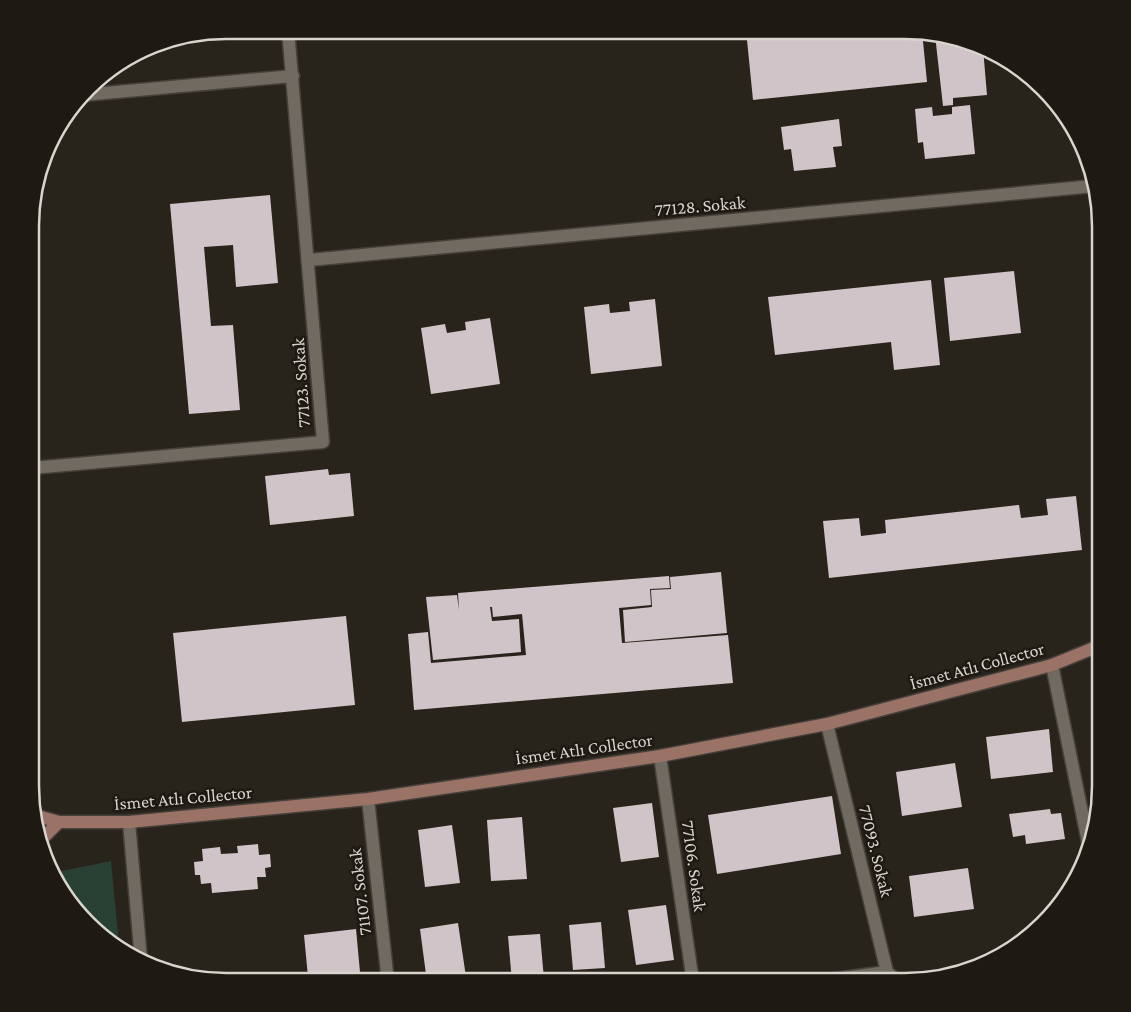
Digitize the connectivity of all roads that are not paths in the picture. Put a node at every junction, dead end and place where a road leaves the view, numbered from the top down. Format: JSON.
{"nodes":[{"id":1,"x":289,"y":39,"type":"edge"},
{"id":2,"x":293,"y":76,"type":"junction"},
{"id":3,"x":92,"y":94,"type":"edge"},
{"id":4,"x":1088,"y":187,"type":"edge"},
{"id":5,"x":309,"y":260,"type":"junction"},
{"id":6,"x":39,"y":467,"type":"edge"},
{"id":7,"x":1092,"y":648,"type":"edge"},
{"id":8,"x":1052,"y":665,"type":"junction"},
{"id":9,"x":827,"y":724,"type":"junction"},
{"id":10,"x":660,"y":756,"type":"junction"},
{"id":11,"x":368,"y":799,"type":"junction"},
{"id":12,"x":40,"y":813,"type":"edge"},
{"id":13,"x":41,"y":817,"type":"edge"},
{"id":14,"x":59,"y":822,"type":"junction"},
{"id":15,"x":129,"y":822,"type":"junction"},
{"id":16,"x":44,"y":831,"type":"edge"},
{"id":17,"x":1087,"y":831,"type":"edge"},
{"id":18,"x":45,"y":836,"type":"edge"},
{"id":19,"x":140,"y":953,"type":"edge"},
{"id":20,"x":887,"y":972,"type":"joint"},
{"id":21,"x":387,"y":973,"type":"edge"},
{"id":22,"x":692,"y":973,"type":"edge"},
{"id":23,"x":880,"y":973,"type":"edge"}],
"edges":[{"from":1,"to":2,"type":"street","name":"77123. Sokak"},
{"from":2,"to":3,"type":"street"},
{"from":2,"to":5,"type":"street","name":"77123. Sokak"},
{"from":4,"to":5,"type":"street","name":"77128. Sokak"},
{"from":5,"to":6,"type":"street","name":"77123. Sokak"},
{"from":7,"to":8,"type":"main road","name":"İsmet Atlı Collector"},
{"from":8,"to":9,"type":"main road","name":"İsmet Atlı Collector"},
{"from":8,"to":17,"type":"street"},
{"from":9,"to":10,"type":"main road","name":"İsmet Atlı Collector"},
{"from":9,"to":20,"type":"street","name":"77093. Sokak"},
{"from":10,"to":11,"type":"main road","name":"İsmet Atlı Collector"},
{"from":10,"to":22,"type":"street","name":"77106. Sokak"},
{"from":11,"to":15,"type":"main road","name":"İsmet Atlı Collector"},
{"from":11,"to":21,"type":"street","name":"71107. Sokak"},
{"from":12,"to":14,"type":"main road"},
{"from":13,"to":14,"type":"main road"},
{"from":14,"to":15,"type":"main road","name":"İsmet Atlı Collector"},
{"from":14,"to":16,"type":"main road"},
{"from":14,"to":18,"type":"main road"},
{"from":15,"to":19,"type":"street"},
{"from":20,"to":23,"type":"street"}]}
